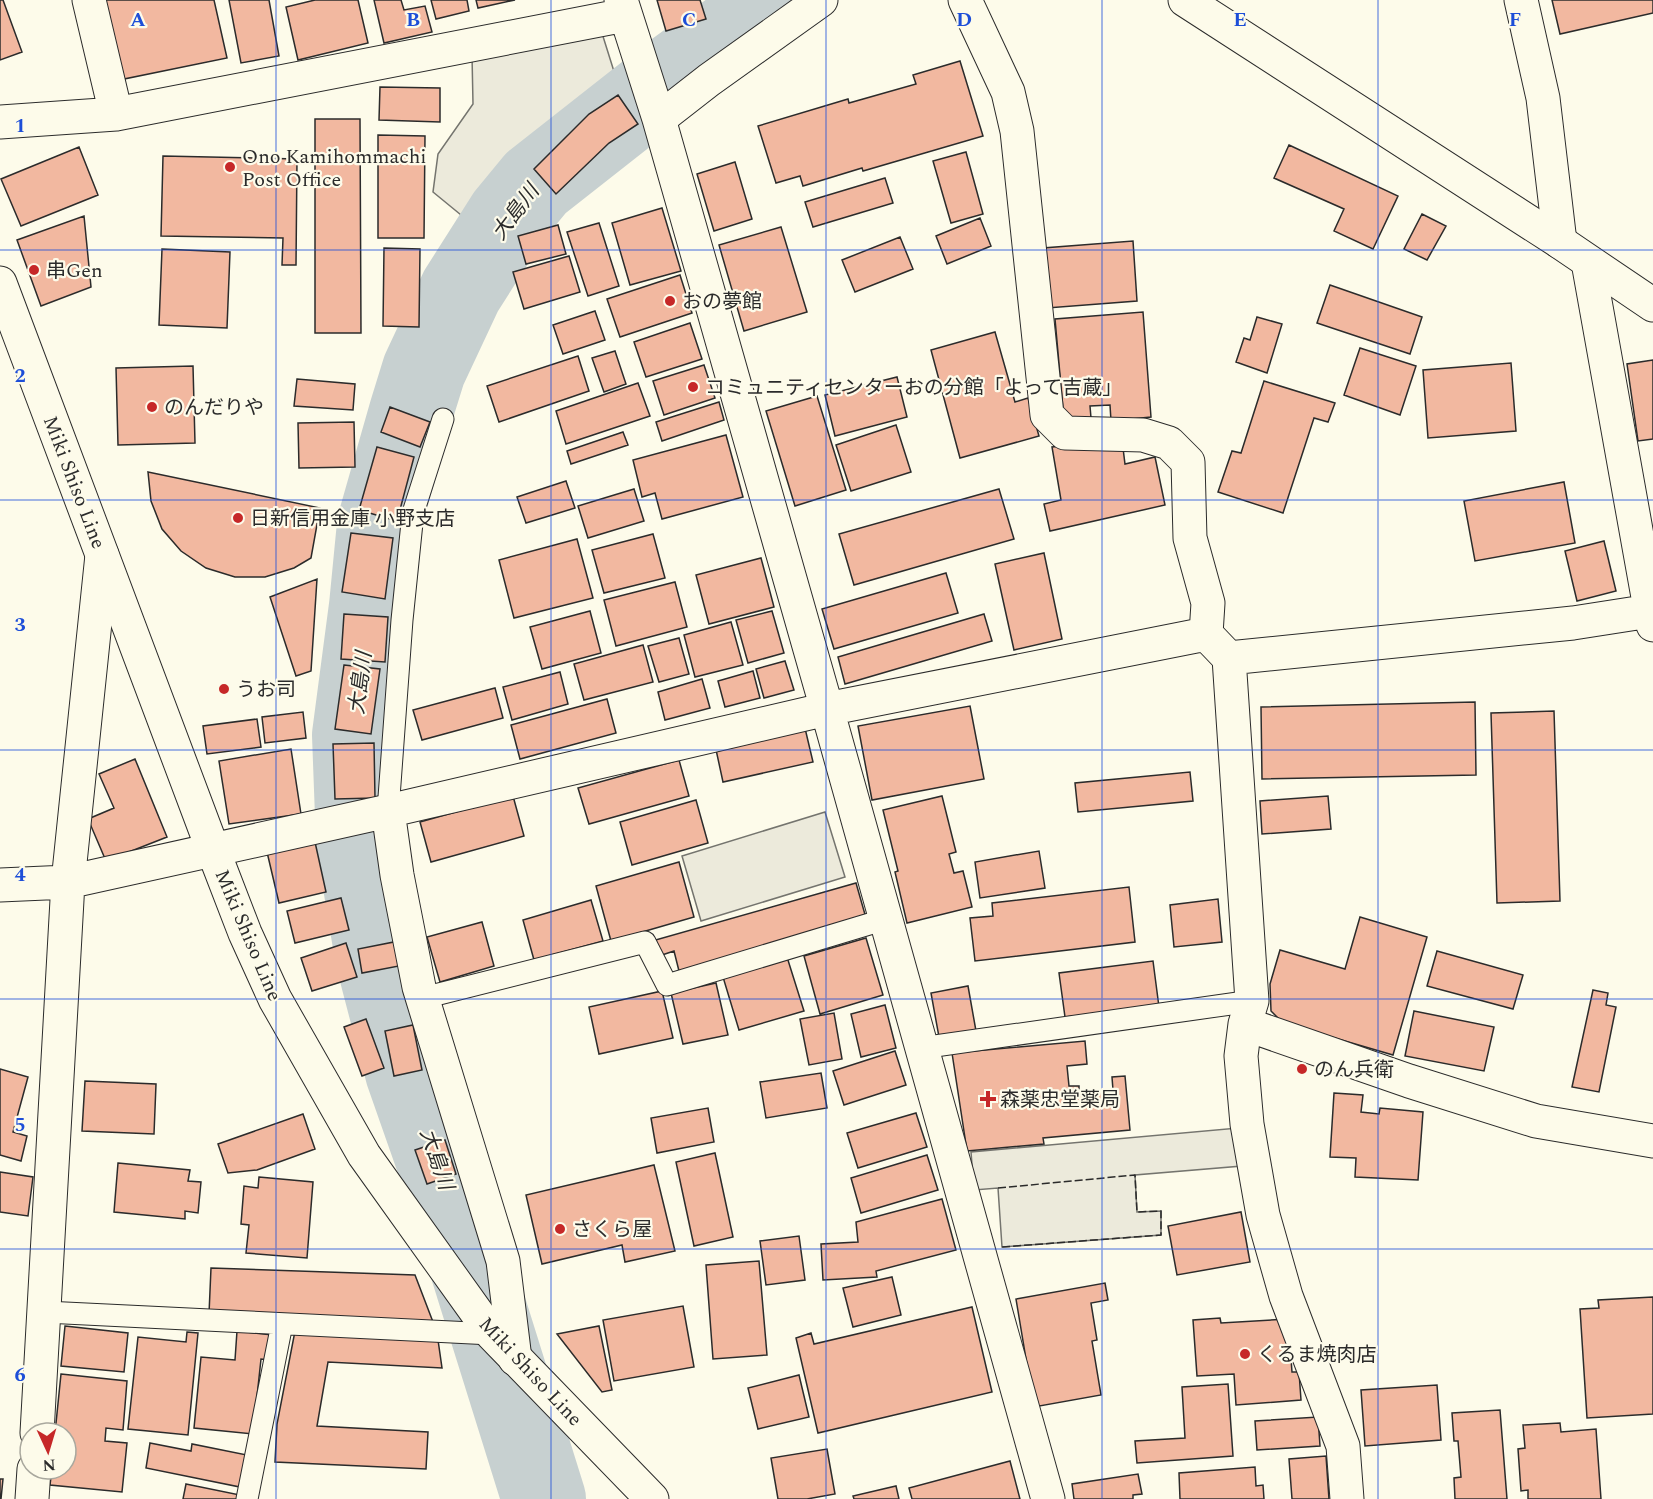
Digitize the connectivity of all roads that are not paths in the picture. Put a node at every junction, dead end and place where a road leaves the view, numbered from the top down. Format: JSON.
{"nodes":[{"id":1,"x":89,"y":0,"type":"edge"},
{"id":2,"x":821,"y":0,"type":"edge"},
{"id":3,"x":966,"y":0,"type":"edge"},
{"id":4,"x":1185,"y":0,"type":"edge"},
{"id":5,"x":1521,"y":0,"type":"edge"},
{"id":6,"x":623,"y":8,"type":"edge"},
{"id":7,"x":116,"y":114,"type":"junction"},
{"id":8,"x":659,"y":119,"type":"junction"},
{"id":9,"x":0,"y":122,"type":"edge"},
{"id":10,"x":1560,"y":242,"type":"junction"},
{"id":11,"x":1588,"y":262,"type":"junction"},
{"id":12,"x":0,"y":283,"type":"edge"},
{"id":13,"x":1653,"y":305,"type":"edge"},
{"id":14,"x":443,"y":419,"type":"dead end"},
{"id":15,"x":1645,"y":533,"type":"edge"},
{"id":16,"x":102,"y":555,"type":"junction"},
{"id":17,"x":1652,"y":618,"type":"edge"},
{"id":18,"x":1206,"y":634,"type":"junction"},
{"id":19,"x":1229,"y":658,"type":"junction"},
{"id":20,"x":827,"y":709,"type":"junction"},
{"id":21,"x":388,"y":811,"type":"junction"},
{"id":22,"x":213,"y":850,"type":"junction"},
{"id":23,"x":68,"y":882,"type":"junction"},
{"id":24,"x":0,"y":885,"type":"edge"},
{"id":25,"x":886,"y":919,"type":"junction"},
{"id":26,"x":423,"y":998,"type":"junction"},
{"id":27,"x":1248,"y":1012,"type":"junction"},
{"id":28,"x":921,"y":1048,"type":"junction"},
{"id":29,"x":1653,"y":1141,"type":"edge"},
{"id":30,"x":45,"y":1312,"type":"junction"},
{"id":31,"x":282,"y":1324,"type":"junction"},
{"id":32,"x":492,"y":1334,"type":"junction"},
{"id":33,"x":515,"y":1359,"type":"junction"},
{"id":34,"x":38,"y":1421,"type":"edge"},
{"id":35,"x":33,"y":1481,"type":"edge"},
{"id":36,"x":32,"y":1499,"type":"edge"},
{"id":37,"x":248,"y":1499,"type":"edge"},
{"id":38,"x":652,"y":1499,"type":"edge"},
{"id":39,"x":1048,"y":1499,"type":"edge"},
{"id":40,"x":1347,"y":1499,"type":"edge"}],
"edges":[{"from":1,"to":7,"type":"street"},
{"from":2,"to":8,"type":"street"},
{"from":3,"to":18,"type":"street"},
{"from":4,"to":10,"type":"street"},
{"from":5,"to":10,"type":"street"},
{"from":6,"to":7,"type":"street"},
{"from":6,"to":8,"type":"street"},
{"from":7,"to":9,"type":"street"},
{"from":8,"to":20,"type":"street"},
{"from":10,"to":11,"type":"street"},
{"from":11,"to":13,"type":"street"},
{"from":11,"to":15,"type":"street"},
{"from":12,"to":16,"type":"street","name":"Miki Shiso Line"},
{"from":14,"to":21,"type":"lane"},
{"from":15,"to":17,"type":"street"},
{"from":16,"to":22,"type":"street","name":"Miki Shiso Line"},
{"from":16,"to":23,"type":"street"},
{"from":17,"to":19,"type":"street"},
{"from":18,"to":19,"type":"street"},
{"from":18,"to":20,"type":"street"},
{"from":19,"to":27,"type":"street"},
{"from":20,"to":21,"type":"street"},
{"from":20,"to":25,"type":"street"},
{"from":21,"to":22,"type":"street"},
{"from":21,"to":26,"type":"street"},
{"from":22,"to":23,"type":"street"},
{"from":22,"to":32,"type":"street","name":"Miki Shiso Line"},
{"from":23,"to":24,"type":"street"},
{"from":23,"to":30,"type":"street"},
{"from":25,"to":26,"type":"lane"},
{"from":25,"to":28,"type":"street"},
{"from":26,"to":33,"type":"street"},
{"from":27,"to":28,"type":"lane"},
{"from":27,"to":29,"type":"street"},
{"from":27,"to":40,"type":"street"},
{"from":28,"to":39,"type":"street"},
{"from":30,"to":31,"type":"lane"},
{"from":30,"to":34,"type":"street"},
{"from":31,"to":32,"type":"lane"},
{"from":31,"to":37,"type":"lane"},
{"from":32,"to":33,"type":"street","name":"Miki Shiso Line"},
{"from":33,"to":38,"type":"street","name":"Miki Shiso Line"},
{"from":35,"to":36,"type":"street"}]}
